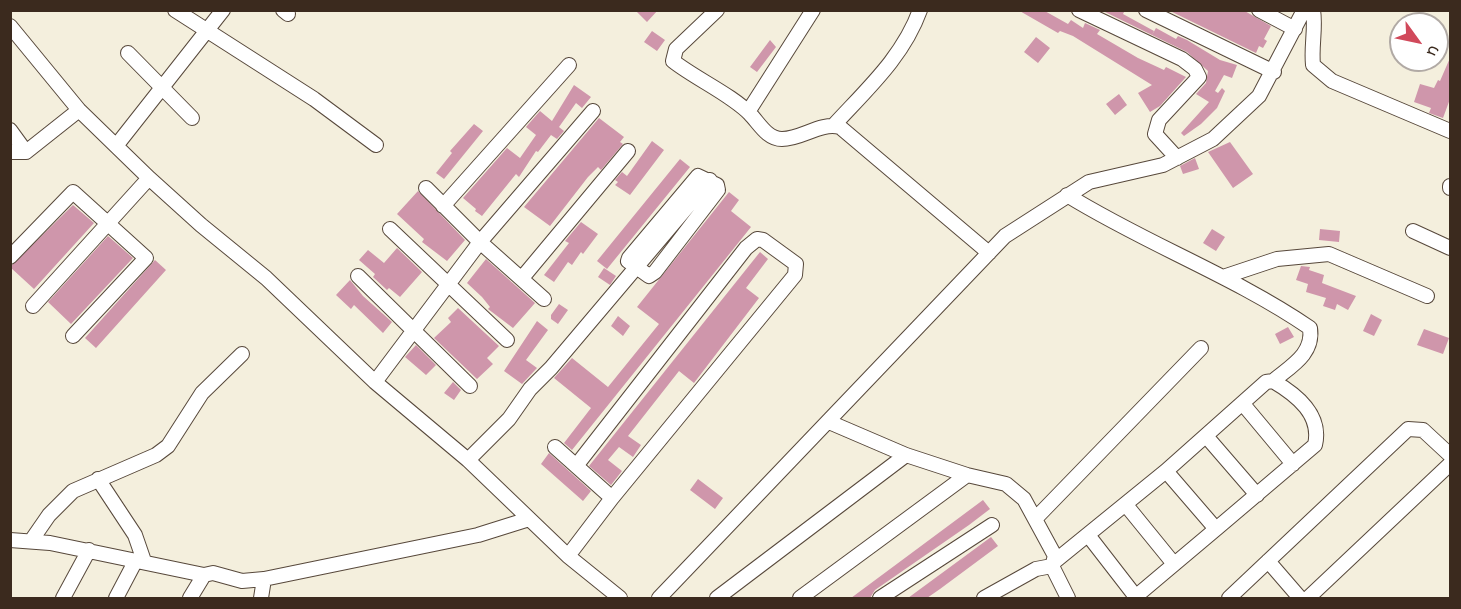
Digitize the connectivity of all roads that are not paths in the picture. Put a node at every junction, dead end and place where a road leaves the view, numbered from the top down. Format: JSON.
{"nodes":[{"id":1,"x":175,"y":10,"type":"edge"},
{"id":2,"x":223,"y":10,"type":"edge"},
{"id":3,"x":231,"y":10,"type":"edge"},
{"id":4,"x":717,"y":10,"type":"edge"},
{"id":5,"x":813,"y":10,"type":"edge"},
{"id":6,"x":920,"y":10,"type":"edge"},
{"id":7,"x":1079,"y":10,"type":"edge"},
{"id":8,"x":1146,"y":10,"type":"edge"},
{"id":9,"x":1259,"y":10,"type":"edge"},
{"id":10,"x":1304,"y":10,"type":"edge"},
{"id":11,"x":1313,"y":10,"type":"edge"},
{"id":12,"x":10,"y":26,"type":"edge"},
{"id":13,"x":1294,"y":29,"type":"junction"},
{"id":14,"x":207,"y":31,"type":"junction"},
{"id":15,"x":128,"y":53,"type":"dead end"},
{"id":16,"x":569,"y":64,"type":"dead end"},
{"id":17,"x":1274,"y":72,"type":"junction"},
{"id":18,"x":161,"y":90,"type":"junction"},
{"id":19,"x":79,"y":111,"type":"junction"},
{"id":20,"x":593,"y":111,"type":"dead end"},
{"id":21,"x":748,"y":112,"type":"junction"},
{"id":22,"x":192,"y":117,"type":"dead end"},
{"id":23,"x":834,"y":125,"type":"junction"},
{"id":24,"x":10,"y":130,"type":"edge"},
{"id":25,"x":1450,"y":131,"type":"edge"},
{"id":26,"x":376,"y":144,"type":"dead end"},
{"id":27,"x":116,"y":146,"type":"junction"},
{"id":28,"x":628,"y":151,"type":"dead end"},
{"id":29,"x":10,"y":152,"type":"edge"},
{"id":30,"x":26,"y":152,"type":"junction"},
{"id":31,"x":1177,"y":158,"type":"junction"},
{"id":32,"x":149,"y":178,"type":"junction"},
{"id":33,"x":710,"y":180,"type":"dead end"},
{"id":34,"x":426,"y":189,"type":"dead end"},
{"id":35,"x":1067,"y":195,"type":"junction"},
{"id":36,"x":443,"y":206,"type":"junction"},
{"id":37,"x":107,"y":225,"type":"junction"},
{"id":38,"x":390,"y":229,"type":"dead end"},
{"id":39,"x":1413,"y":231,"type":"dead end"},
{"id":40,"x":480,"y":242,"type":"junction"},
{"id":41,"x":1450,"y":248,"type":"edge"},
{"id":42,"x":989,"y":253,"type":"junction"},
{"id":43,"x":10,"y":257,"type":"edge"},
{"id":44,"x":358,"y":276,"type":"dead end"},
{"id":45,"x":1223,"y":277,"type":"junction"},
{"id":46,"x":522,"y":278,"type":"junction"},
{"id":47,"x":448,"y":285,"type":"junction"},
{"id":48,"x":1427,"y":296,"type":"dead end"},
{"id":49,"x":544,"y":299,"type":"dead end"},
{"id":50,"x":33,"y":306,"type":"dead end"},
{"id":51,"x":413,"y":330,"type":"junction"},
{"id":52,"x":73,"y":336,"type":"dead end"},
{"id":53,"x":507,"y":340,"type":"dead end"},
{"id":54,"x":1201,"y":348,"type":"dead end"},
{"id":55,"x":242,"y":354,"type":"dead end"},
{"id":56,"x":375,"y":381,"type":"junction"},
{"id":57,"x":1273,"y":381,"type":"junction"},
{"id":58,"x":470,"y":386,"type":"dead end"},
{"id":59,"x":1243,"y":404,"type":"junction"},
{"id":60,"x":829,"y":422,"type":"junction"},
{"id":61,"x":1206,"y":436,"type":"junction"},
{"id":62,"x":555,"y":447,"type":"dead end"},
{"id":63,"x":906,"y":455,"type":"junction"},
{"id":64,"x":1450,"y":455,"type":"edge"},
{"id":65,"x":468,"y":459,"type":"junction"},
{"id":66,"x":1293,"y":464,"type":"junction"},
{"id":67,"x":1450,"y":464,"type":"edge"},
{"id":68,"x":576,"y":466,"type":"junction"},
{"id":69,"x":1166,"y":471,"type":"junction"},
{"id":70,"x":967,"y":475,"type":"junction"},
{"id":71,"x":98,"y":479,"type":"junction"},
{"id":72,"x":1257,"y":495,"type":"junction"},
{"id":73,"x":612,"y":498,"type":"junction"},
{"id":74,"x":1126,"y":505,"type":"junction"},
{"id":75,"x":529,"y":519,"type":"junction"},
{"id":76,"x":1035,"y":519,"type":"junction"},
{"id":77,"x":992,"y":525,"type":"dead end"},
{"id":78,"x":1216,"y":529,"type":"junction"},
{"id":79,"x":1088,"y":535,"type":"junction"},
{"id":80,"x":10,"y":540,"type":"edge"},
{"id":81,"x":32,"y":542,"type":"junction"},
{"id":82,"x":88,"y":550,"type":"junction"},
{"id":83,"x":568,"y":556,"type":"junction"},
{"id":84,"x":140,"y":560,"type":"junction"},
{"id":85,"x":1268,"y":561,"type":"junction"},
{"id":86,"x":1053,"y":564,"type":"junction"},
{"id":87,"x":1174,"y":564,"type":"junction"},
{"id":88,"x":204,"y":575,"type":"junction"},
{"id":89,"x":264,"y":579,"type":"junction"},
{"id":90,"x":63,"y":598,"type":"edge"},
{"id":91,"x":116,"y":598,"type":"edge"},
{"id":92,"x":190,"y":598,"type":"edge"},
{"id":93,"x":261,"y":598,"type":"edge"},
{"id":94,"x":620,"y":598,"type":"edge"},
{"id":95,"x":659,"y":598,"type":"edge"},
{"id":96,"x":717,"y":598,"type":"edge"},
{"id":97,"x":800,"y":598,"type":"edge"},
{"id":98,"x":880,"y":598,"type":"edge"},
{"id":99,"x":984,"y":598,"type":"edge"},
{"id":100,"x":1068,"y":598,"type":"edge"},
{"id":101,"x":1135,"y":598,"type":"edge"},
{"id":102,"x":1229,"y":598,"type":"edge"},
{"id":103,"x":1300,"y":598,"type":"edge"},
{"id":104,"x":1308,"y":598,"type":"edge"}],
"edges":[{"from":1,"to":14,"type":"street"},
{"from":2,"to":14,"type":"street"},
{"from":3,"to":14,"type":"street"},
{"from":4,"to":21,"type":"street"},
{"from":5,"to":21,"type":"street"},
{"from":6,"to":23,"type":"street"},
{"from":7,"to":31,"type":"street"},
{"from":8,"to":17,"type":"street"},
{"from":9,"to":13,"type":"street"},
{"from":10,"to":13,"type":"street"},
{"from":11,"to":25,"type":"street"},
{"from":12,"to":19,"type":"street"},
{"from":13,"to":17,"type":"street"},
{"from":14,"to":18,"type":"street"},
{"from":14,"to":26,"type":"street"},
{"from":15,"to":18,"type":"street"},
{"from":16,"to":36,"type":"street"},
{"from":17,"to":31,"type":"street"},
{"from":18,"to":22,"type":"street"},
{"from":18,"to":27,"type":"street"},
{"from":19,"to":27,"type":"street"},
{"from":19,"to":30,"type":"street"},
{"from":20,"to":40,"type":"street"},
{"from":21,"to":23,"type":"street"},
{"from":23,"to":42,"type":"street"},
{"from":24,"to":30,"type":"street"},
{"from":27,"to":32,"type":"street"},
{"from":28,"to":46,"type":"street"},
{"from":29,"to":30,"type":"street"},
{"from":31,"to":35,"type":"street"},
{"from":32,"to":37,"type":"street"},
{"from":32,"to":56,"type":"street"},
{"from":33,"to":65,"type":"street"},
{"from":34,"to":36,"type":"street"},
{"from":35,"to":42,"type":"street"},
{"from":35,"to":45,"type":"street"},
{"from":36,"to":40,"type":"street"},
{"from":37,"to":43,"type":"street"},
{"from":37,"to":50,"type":"street"},
{"from":37,"to":52,"type":"street"},
{"from":38,"to":47,"type":"street"},
{"from":39,"to":41,"type":"street"},
{"from":40,"to":46,"type":"street"},
{"from":40,"to":47,"type":"street"},
{"from":42,"to":60,"type":"street"},
{"from":44,"to":51,"type":"street"},
{"from":45,"to":48,"type":"street"},
{"from":45,"to":57,"type":"street"},
{"from":46,"to":49,"type":"street"},
{"from":47,"to":51,"type":"street"},
{"from":47,"to":53,"type":"street"},
{"from":51,"to":56,"type":"street"},
{"from":51,"to":58,"type":"street"},
{"from":54,"to":76,"type":"street"},
{"from":55,"to":71,"type":"street"},
{"from":56,"to":65,"type":"street"},
{"from":57,"to":59,"type":"street"},
{"from":57,"to":66,"type":"street"},
{"from":59,"to":61,"type":"street"},
{"from":59,"to":66,"type":"street"},
{"from":60,"to":63,"type":"street"},
{"from":60,"to":95,"type":"street"},
{"from":61,"to":69,"type":"street"},
{"from":61,"to":72,"type":"street"},
{"from":62,"to":68,"type":"street"},
{"from":63,"to":70,"type":"street"},
{"from":63,"to":96,"type":"street"},
{"from":64,"to":85,"type":"street"},
{"from":65,"to":75,"type":"street"},
{"from":66,"to":72,"type":"street"},
{"from":67,"to":104,"type":"street"},
{"from":68,"to":73,"type":"street"},
{"from":68,"to":73,"type":"street"},
{"from":69,"to":74,"type":"street"},
{"from":69,"to":78,"type":"street"},
{"from":70,"to":76,"type":"street"},
{"from":70,"to":97,"type":"street"},
{"from":71,"to":81,"type":"street"},
{"from":71,"to":84,"type":"street"},
{"from":72,"to":78,"type":"street"},
{"from":73,"to":83,"type":"street"},
{"from":74,"to":79,"type":"street"},
{"from":74,"to":87,"type":"street"},
{"from":75,"to":83,"type":"street"},
{"from":75,"to":89,"type":"street"},
{"from":76,"to":86,"type":"street"},
{"from":77,"to":98,"type":"street"},
{"from":78,"to":87,"type":"street"},
{"from":79,"to":86,"type":"street"},
{"from":79,"to":101,"type":"street"},
{"from":80,"to":81,"type":"street"},
{"from":81,"to":82,"type":"street"},
{"from":82,"to":84,"type":"street"},
{"from":82,"to":90,"type":"street"},
{"from":83,"to":94,"type":"street"},
{"from":84,"to":88,"type":"street"},
{"from":84,"to":91,"type":"street"},
{"from":85,"to":102,"type":"street"},
{"from":85,"to":103,"type":"street"},
{"from":86,"to":99,"type":"street"},
{"from":86,"to":100,"type":"street"},
{"from":87,"to":101,"type":"street"},
{"from":88,"to":89,"type":"street"},
{"from":88,"to":92,"type":"street"},
{"from":89,"to":93,"type":"street"}]}
